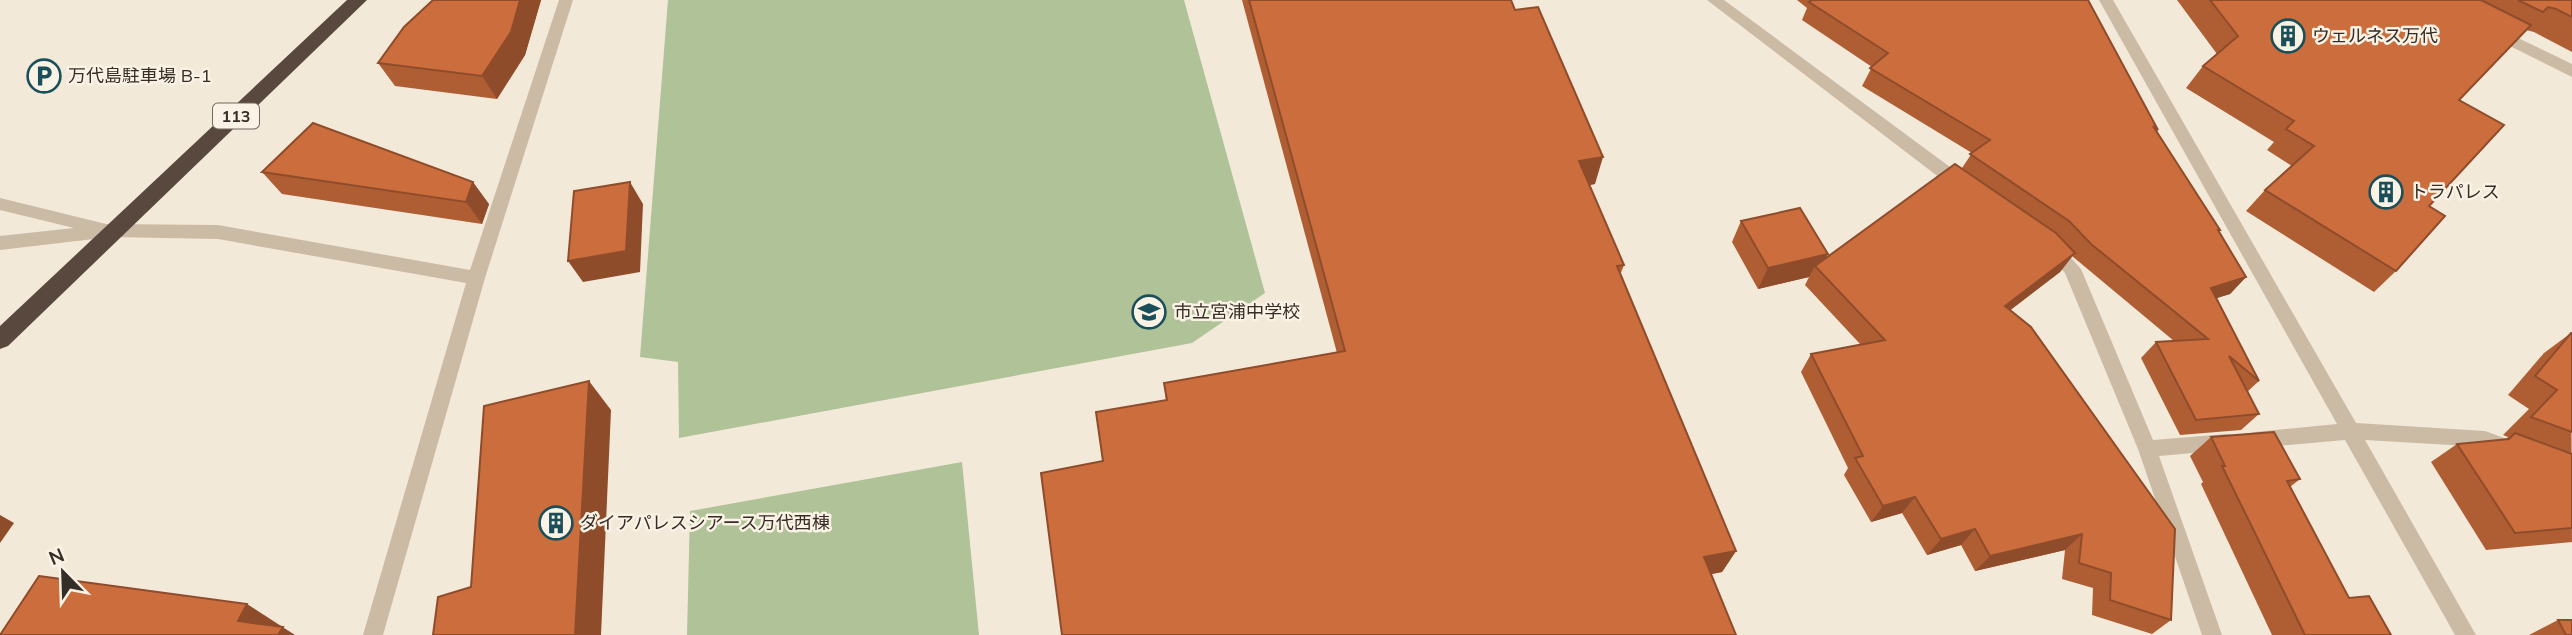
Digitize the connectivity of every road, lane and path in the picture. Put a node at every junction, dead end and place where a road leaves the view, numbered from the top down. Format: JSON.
{"nodes":[{"id":1,"x":358,"y":0,"type":"edge"},
{"id":2,"x":566,"y":0,"type":"edge"},
{"id":3,"x":1714,"y":0,"type":"edge"},
{"id":4,"x":2106,"y":0,"type":"edge"},
{"id":5,"x":2480,"y":24,"type":"edge"},
{"id":6,"x":2572,"y":71,"type":"edge"},
{"id":7,"x":1973,"y":193,"type":"edge"},
{"id":8,"x":0,"y":204,"type":"edge"},
{"id":9,"x":111,"y":230,"type":"junction"},
{"id":10,"x":2038,"y":237,"type":"edge"},
{"id":11,"x":0,"y":243,"type":"edge"},
{"id":12,"x":476,"y":278,"type":"junction"},
{"id":13,"x":0,"y":340,"type":"edge"},
{"id":14,"x":2351,"y":431,"type":"junction"},
{"id":15,"x":2147,"y":449,"type":"junction"},
{"id":16,"x":2522,"y":454,"type":"edge"},
{"id":17,"x":373,"y":635,"type":"edge"},
{"id":18,"x":2212,"y":635,"type":"edge"},
{"id":19,"x":2466,"y":635,"type":"edge"}],
"edges":[{"from":1,"to":9,"type":"highway","number":"113"},
{"from":2,"to":12,"type":"street"},
{"from":3,"to":7,"type":"street"},
{"from":4,"to":14,"type":"street"},
{"from":5,"to":6,"type":"street"},
{"from":8,"to":9,"type":"street"},
{"from":9,"to":11,"type":"street"},
{"from":9,"to":12,"type":"street"},
{"from":9,"to":13,"type":"highway","number":"113"},
{"from":10,"to":15,"type":"street"},
{"from":12,"to":17,"type":"street"},
{"from":14,"to":15,"type":"street"},
{"from":14,"to":16,"type":"street"},
{"from":14,"to":19,"type":"street"},
{"from":15,"to":18,"type":"street"}]}
